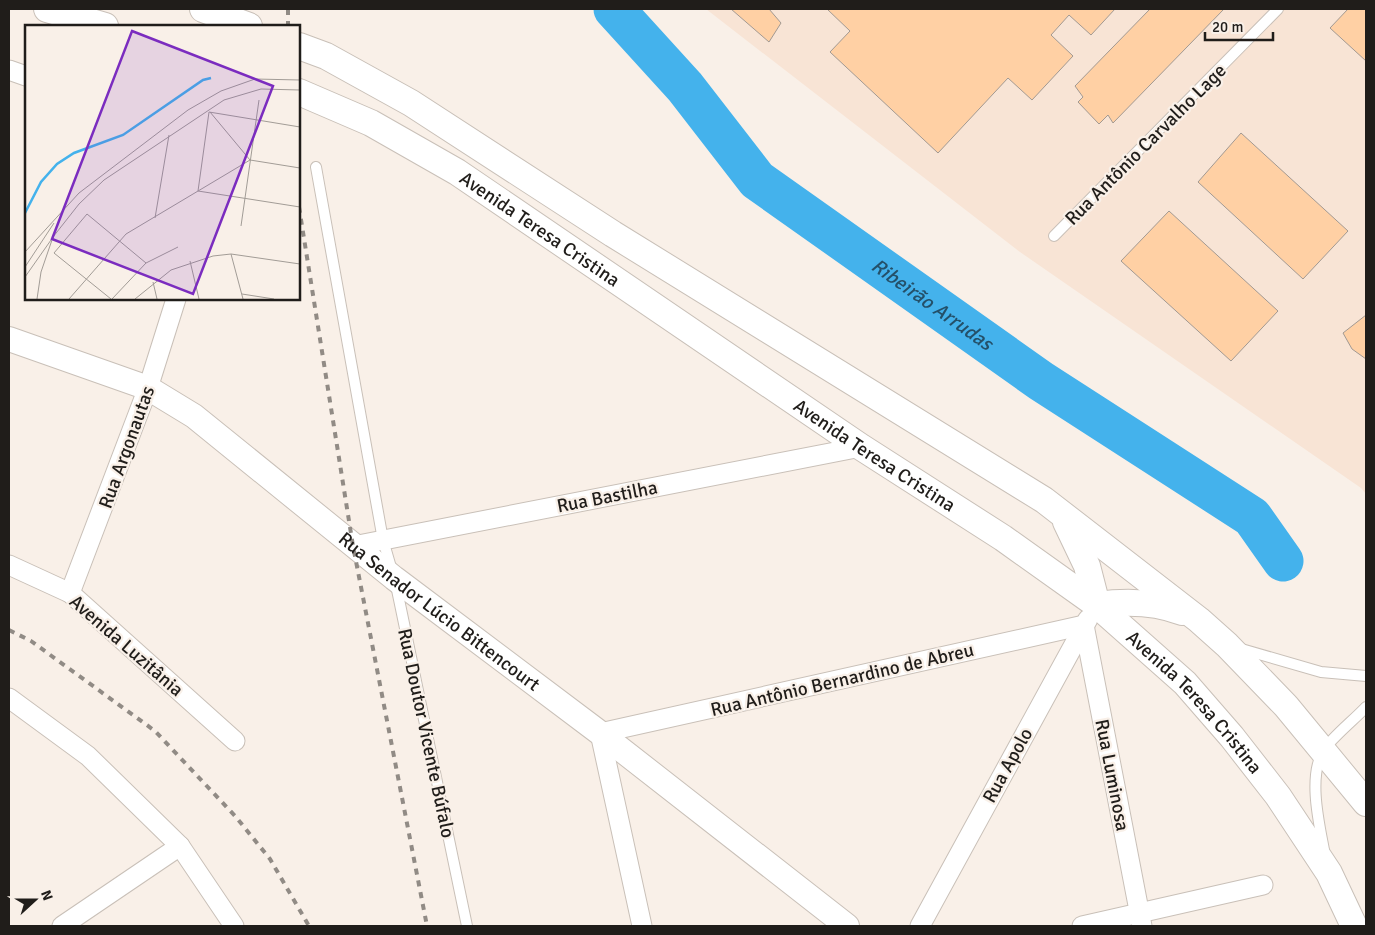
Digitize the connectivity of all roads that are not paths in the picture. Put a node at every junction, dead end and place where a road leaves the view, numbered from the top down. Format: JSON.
{"nodes":[{"id":1,"x":47,"y":9,"type":"edge"},
{"id":2,"x":203,"y":9,"type":"edge"},
{"id":3,"x":1278,"y":9,"type":"edge"},
{"id":4,"x":102,"y":25,"type":"edge"},
{"id":5,"x":246,"y":25,"type":"edge"},
{"id":6,"x":300,"y":46,"type":"edge"},
{"id":7,"x":9,"y":70,"type":"edge"},
{"id":8,"x":25,"y":76,"type":"edge"},
{"id":9,"x":300,"y":92,"type":"edge"},
{"id":10,"x":316,"y":167,"type":"dead end"},
{"id":11,"x":1054,"y":236,"type":"dead end"},
{"id":12,"x":176,"y":300,"type":"edge"},
{"id":13,"x":9,"y":339,"type":"edge"},
{"id":14,"x":148,"y":388,"type":"junction"},
{"id":15,"x":861,"y":447,"type":"junction"},
{"id":16,"x":1060,"y":513,"type":"junction"},
{"id":17,"x":383,"y":540,"type":"junction"},
{"id":18,"x":353,"y":546,"type":"junction"},
{"id":19,"x":9,"y":565,"type":"edge"},
{"id":20,"x":394,"y":578,"type":"junction"},
{"id":21,"x":70,"y":593,"type":"junction"},
{"id":22,"x":1090,"y":615,"type":"junction"},
{"id":23,"x":1200,"y":620,"type":"junction"},
{"id":24,"x":1227,"y":645,"type":"junction"},
{"id":25,"x":1366,"y":676,"type":"edge"},
{"id":26,"x":9,"y":698,"type":"edge"},
{"id":27,"x":1366,"y":706,"type":"edge"},
{"id":28,"x":600,"y":733,"type":"junction"},
{"id":29,"x":235,"y":741,"type":"dead end"},
{"id":30,"x":1323,"y":752,"type":"junction"},
{"id":31,"x":1366,"y":803,"type":"edge"},
{"id":32,"x":180,"y":846,"type":"junction"},
{"id":33,"x":1329,"y":874,"type":"junction"},
{"id":34,"x":1263,"y":885,"type":"dead end"},
{"id":35,"x":1141,"y":920,"type":"edge"},
{"id":36,"x":62,"y":926,"type":"edge"},
{"id":37,"x":234,"y":926,"type":"edge"},
{"id":38,"x":467,"y":926,"type":"edge"},
{"id":39,"x":642,"y":926,"type":"edge"},
{"id":40,"x":847,"y":926,"type":"edge"},
{"id":41,"x":920,"y":926,"type":"edge"},
{"id":42,"x":1082,"y":926,"type":"edge"},
{"id":43,"x":1354,"y":926,"type":"edge"}],
"edges":[{"from":1,"to":4,"type":"main road"},
{"from":2,"to":5,"type":"main road"},
{"from":3,"to":11,"type":"lane","name":"Rua Antônio Carvalho Lage"},
{"from":6,"to":16,"type":"main road","name":"Avenida Teresa Cristina"},
{"from":7,"to":8,"type":"street"},
{"from":9,"to":15,"type":"main road","name":"Avenida Teresa Cristina"},
{"from":10,"to":17,"type":"lane","name":"Rua Doutor Vicente Búfalo"},
{"from":12,"to":14,"type":"street","name":"Rua Argonautas"},
{"from":13,"to":14,"type":"street","name":"Rua Senador Lúcio Bittencourt"},
{"from":14,"to":18,"type":"street","name":"Rua Senador Lúcio Bittencourt"},
{"from":14,"to":21,"type":"street","name":"Rua Argonautas"},
{"from":15,"to":17,"type":"street","name":"Rua Bastilha"},
{"from":15,"to":22,"type":"main road","name":"Avenida Teresa Cristina"},
{"from":16,"to":22,"type":"main road"},
{"from":16,"to":23,"type":"main road","name":"Avenida Teresa Cristina"},
{"from":17,"to":18,"type":"street","name":"Rua Bastilha"},
{"from":17,"to":20,"type":"lane","name":"Rua Doutor Vicente Búfalo"},
{"from":18,"to":20,"type":"street","name":"Rua Senador Lúcio Bittencourt"},
{"from":19,"to":21,"type":"street","name":"Avenida Luzitânia"},
{"from":20,"to":28,"type":"street","name":"Rua Senador Lúcio Bittencourt"},
{"from":20,"to":38,"type":"lane","name":"Rua Doutor Vicente Búfalo"},
{"from":21,"to":29,"type":"street","name":"Avenida Luzitânia"},
{"from":22,"to":23,"type":"main road"},
{"from":22,"to":28,"type":"street","name":"Rua Antônio Bernardino de Abreu"},
{"from":22,"to":33,"type":"main road","name":"Avenida Teresa Cristina"},
{"from":22,"to":35,"type":"street","name":"Rua Luminosa"},
{"from":22,"to":41,"type":"street","name":"Rua Apolo"},
{"from":23,"to":24,"type":"main road","name":"Avenida Teresa Cristina"},
{"from":24,"to":25,"type":"lane"},
{"from":24,"to":30,"type":"main road","name":"Avenida Teresa Cristina"},
{"from":26,"to":32,"type":"street"},
{"from":27,"to":30,"type":"lane"},
{"from":28,"to":39,"type":"street"},
{"from":28,"to":40,"type":"street","name":"Rua Senador Lúcio Bittencourt"},
{"from":30,"to":31,"type":"main road","name":"Avenida Teresa Cristina"},
{"from":30,"to":33,"type":"lane"},
{"from":32,"to":36,"type":"street"},
{"from":32,"to":37,"type":"street"},
{"from":33,"to":43,"type":"main road","name":"Avenida Teresa Cristina"},
{"from":34,"to":35,"type":"street"},
{"from":35,"to":42,"type":"street"}]}
